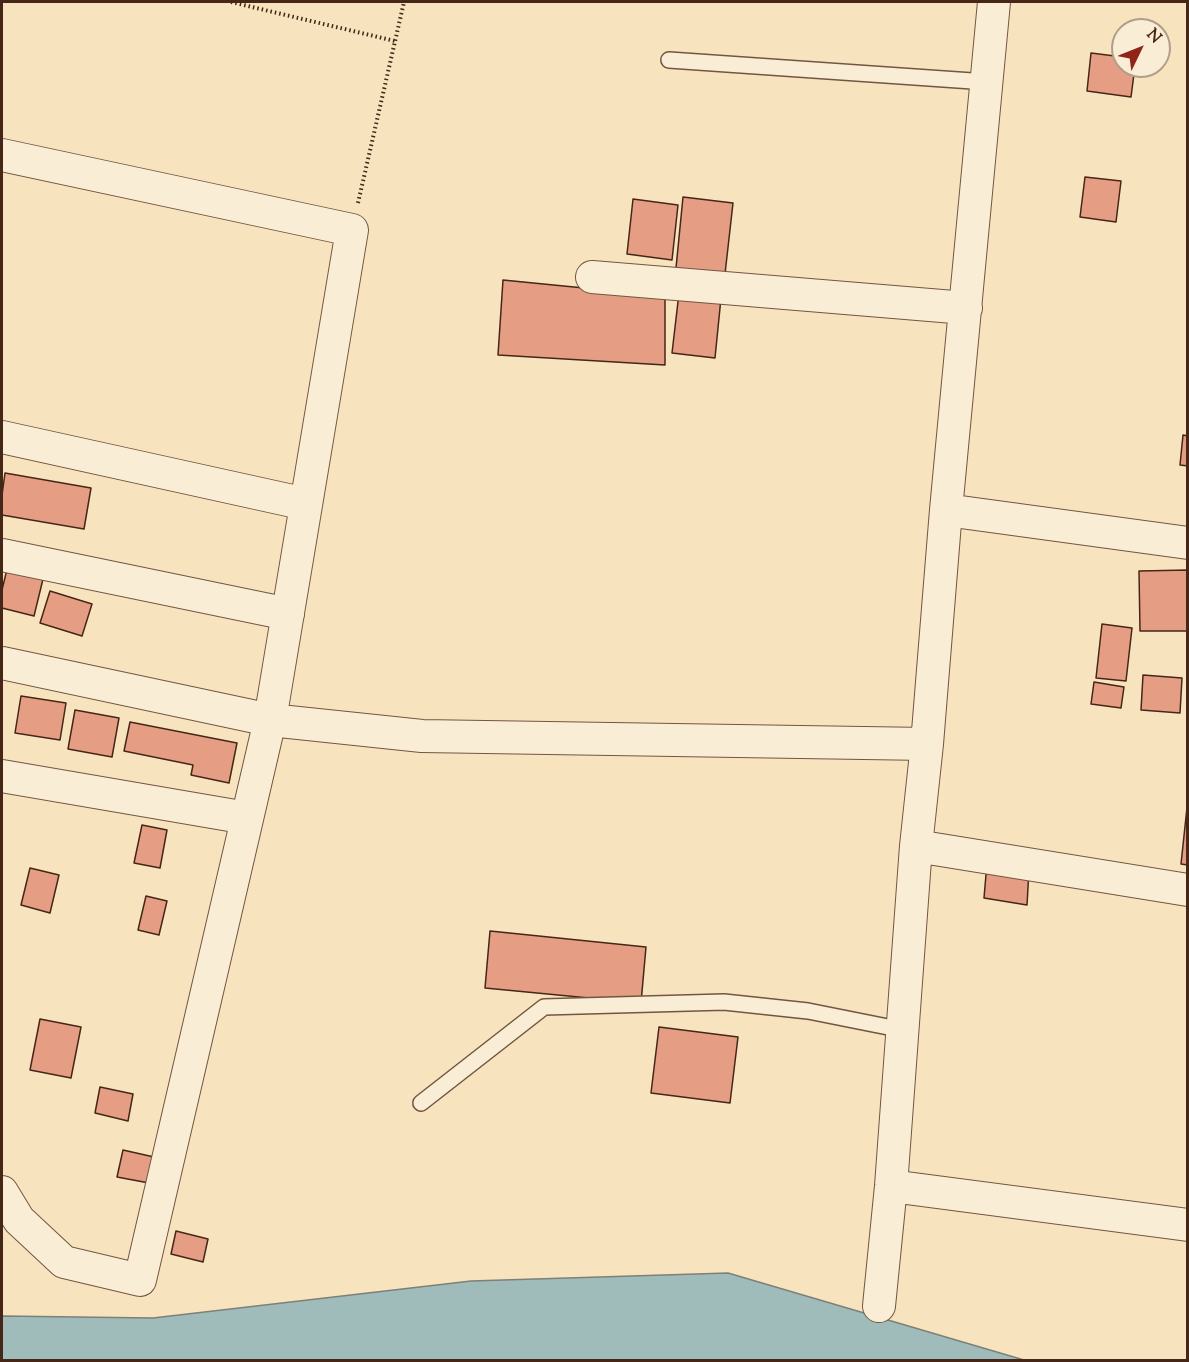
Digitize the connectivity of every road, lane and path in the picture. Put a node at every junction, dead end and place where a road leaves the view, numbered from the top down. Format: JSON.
{"nodes":[{"id":1,"x":231,"y":2,"type":"edge"},
{"id":2,"x":404,"y":2,"type":"edge"},
{"id":3,"x":994,"y":2,"type":"edge"},
{"id":4,"x":395,"y":41,"type":"junction"},
{"id":5,"x":669,"y":60,"type":"dead end"},
{"id":6,"x":987,"y":82,"type":"junction"},
{"id":7,"x":2,"y":155,"type":"edge"},
{"id":8,"x":352,"y":230,"type":"junction"},
{"id":9,"x":591,"y":278,"type":"dead end"},
{"id":10,"x":966,"y":308,"type":"junction"},
{"id":11,"x":2,"y":437,"type":"edge"},
{"id":12,"x":306,"y":504,"type":"junction"},
{"id":13,"x":946,"y":510,"type":"junction"},
{"id":14,"x":1188,"y":543,"type":"edge"},
{"id":15,"x":2,"y":555,"type":"edge"},
{"id":16,"x":288,"y":614,"type":"junction"},
{"id":17,"x":2,"y":663,"type":"edge"},
{"id":18,"x":270,"y":720,"type":"junction"},
{"id":19,"x":927,"y":744,"type":"junction"},
{"id":20,"x":2,"y":776,"type":"edge"},
{"id":21,"x":247,"y":818,"type":"junction"},
{"id":22,"x":916,"y":846,"type":"junction"},
{"id":23,"x":1188,"y":890,"type":"edge"},
{"id":24,"x":903,"y":1030,"type":"junction"},
{"id":25,"x":421,"y":1103,"type":"dead end"},
{"id":26,"x":891,"y":1186,"type":"junction"},
{"id":27,"x":2,"y":1192,"type":"edge"},
{"id":28,"x":1188,"y":1225,"type":"edge"},
{"id":29,"x":879,"y":1306,"type":"dead end"}],
"edges":[{"from":1,"to":4,"type":"path"},
{"from":2,"to":4,"type":"path"},
{"from":3,"to":6,"type":"street"},
{"from":4,"to":8,"type":"path"},
{"from":5,"to":6,"type":"lane"},
{"from":6,"to":10,"type":"street"},
{"from":7,"to":8,"type":"street"},
{"from":8,"to":12,"type":"street"},
{"from":9,"to":10,"type":"street"},
{"from":10,"to":13,"type":"street"},
{"from":11,"to":12,"type":"street"},
{"from":12,"to":16,"type":"street"},
{"from":13,"to":14,"type":"street"},
{"from":13,"to":19,"type":"street"},
{"from":15,"to":16,"type":"street"},
{"from":16,"to":18,"type":"street"},
{"from":17,"to":18,"type":"street"},
{"from":18,"to":19,"type":"street"},
{"from":18,"to":21,"type":"street"},
{"from":19,"to":22,"type":"street"},
{"from":20,"to":21,"type":"street"},
{"from":21,"to":27,"type":"street"},
{"from":22,"to":23,"type":"street"},
{"from":22,"to":24,"type":"street"},
{"from":24,"to":25,"type":"lane"},
{"from":24,"to":26,"type":"street"},
{"from":26,"to":28,"type":"street"},
{"from":26,"to":29,"type":"street"}]}
